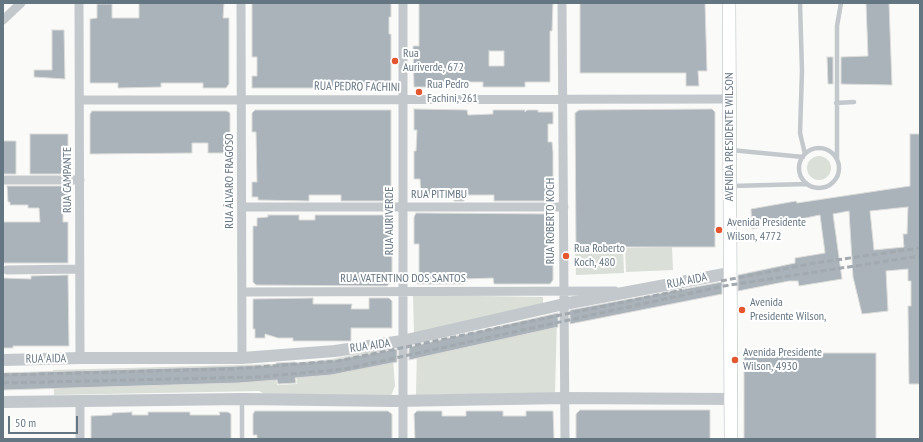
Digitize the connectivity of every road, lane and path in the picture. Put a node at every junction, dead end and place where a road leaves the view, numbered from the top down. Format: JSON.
{"nodes":[{"id":1,"x":21,"y":3,"type":"edge"},
{"id":2,"x":79,"y":3,"type":"edge"},
{"id":3,"x":241,"y":3,"type":"edge"},
{"id":4,"x":403,"y":3,"type":"edge"},
{"id":5,"x":562,"y":3,"type":"edge"},
{"id":6,"x":729,"y":3,"type":"edge"},
{"id":7,"x":800,"y":3,"type":"edge"},
{"id":8,"x":841,"y":3,"type":"edge"},
{"id":9,"x":3,"y":20,"type":"edge"},
{"id":10,"x":562,"y":98,"type":"junction"},
{"id":11,"x":403,"y":99,"type":"junction"},
{"id":12,"x":729,"y":99,"type":"junction"},
{"id":13,"x":80,"y":100,"type":"junction"},
{"id":14,"x":241,"y":100,"type":"junction"},
{"id":15,"x":854,"y":102,"type":"dead end"},
{"id":16,"x":836,"y":103,"type":"junction"},
{"id":17,"x":729,"y":150,"type":"junction"},
{"id":18,"x":804,"y":156,"type":"junction"},
{"id":19,"x":837,"y":159,"type":"junction"},
{"id":20,"x":5,"y":180,"type":"dead end"},
{"id":21,"x":80,"y":180,"type":"junction"},
{"id":22,"x":807,"y":184,"type":"junction"},
{"id":23,"x":729,"y":186,"type":"junction"},
{"id":24,"x":243,"y":207,"type":"junction"},
{"id":25,"x":402,"y":207,"type":"junction"},
{"id":26,"x":564,"y":207,"type":"junction"},
{"id":27,"x":7,"y":270,"type":"dead end"},
{"id":28,"x":80,"y":270,"type":"junction"},
{"id":29,"x":730,"y":273,"type":"junction"},
{"id":30,"x":402,"y":290,"type":"junction"},
{"id":31,"x":637,"y":290,"type":"junction"},
{"id":32,"x":563,"y":291,"type":"junction"},
{"id":33,"x":242,"y":292,"type":"junction"},
{"id":34,"x":564,"y":304,"type":"junction"},
{"id":35,"x":402,"y":341,"type":"junction"},
{"id":36,"x":80,"y":358,"type":"junction"},
{"id":37,"x":242,"y":358,"type":"junction"},
{"id":38,"x":3,"y":360,"type":"edge"},
{"id":39,"x":565,"y":398,"type":"junction"},
{"id":40,"x":242,"y":399,"type":"junction"},
{"id":41,"x":732,"y":399,"type":"junction"},
{"id":42,"x":80,"y":401,"type":"junction"},
{"id":43,"x":403,"y":401,"type":"junction"},
{"id":44,"x":3,"y":402,"type":"edge"},
{"id":45,"x":80,"y":439,"type":"edge"},
{"id":46,"x":242,"y":439,"type":"edge"},
{"id":47,"x":403,"y":439,"type":"edge"},
{"id":48,"x":565,"y":439,"type":"edge"},
{"id":49,"x":731,"y":439,"type":"edge"}],
"edges":[{"from":1,"to":9,"type":"street"},
{"from":2,"to":13,"type":"street","name":"RUA CAMPANTE"},
{"from":3,"to":14,"type":"street","name":"RUA ÁLVARO FRAGOSO"},
{"from":4,"to":11,"type":"street","name":"RUA AURIVERDE"},
{"from":5,"to":10,"type":"street","name":"RUA ROBERTO KOCH"},
{"from":6,"to":12,"type":"main road","name":"AVENIDA PRESIDENTE WILSON"},
{"from":7,"to":18,"type":"lane"},
{"from":8,"to":16,"type":"lane"},
{"from":10,"to":11,"type":"street","name":"RUA PEDRO FACHINI"},
{"from":10,"to":12,"type":"street","name":"RUA PEDRO FACHINI"},
{"from":10,"to":26,"type":"street","name":"RUA ROBERTO KOCH"},
{"from":11,"to":14,"type":"street","name":"RUA PEDRO FACHINI"},
{"from":11,"to":25,"type":"street","name":"RUA AURIVERDE"},
{"from":12,"to":17,"type":"main road","name":"AVENIDA PRESIDENTE WILSON"},
{"from":13,"to":14,"type":"street","name":"RUA PEDRO FACHINI"},
{"from":13,"to":21,"type":"street","name":"RUA CAMPANTE"},
{"from":14,"to":24,"type":"street","name":"RUA ÁLVARO FRAGOSO"},
{"from":15,"to":16,"type":"lane"},
{"from":16,"to":19,"type":"lane"},
{"from":17,"to":18,"type":"lane"},
{"from":17,"to":23,"type":"main road","name":"AVENIDA PRESIDENTE WILSON"},
{"from":18,"to":19,"type":"lane"},
{"from":18,"to":22,"type":"lane"},
{"from":19,"to":22,"type":"lane"},
{"from":20,"to":21,"type":"street"},
{"from":21,"to":28,"type":"street","name":"RUA CAMPANTE"},
{"from":22,"to":23,"type":"lane"},
{"from":23,"to":29,"type":"main road","name":"AVENIDA PRESIDENTE WILSON"},
{"from":24,"to":25,"type":"street","name":"RUA PITIMBU"},
{"from":24,"to":33,"type":"street","name":"RUA ÁLVARO FRAGOSO"},
{"from":25,"to":26,"type":"street","name":"RUA PITIMBU"},
{"from":25,"to":30,"type":"street","name":"RUA AURIVERDE"},
{"from":26,"to":32,"type":"street","name":"RUA ROBERTO KOCH"},
{"from":27,"to":28,"type":"street"},
{"from":28,"to":36,"type":"street","name":"RUA CAMPANTE"},
{"from":29,"to":31,"type":"street","name":"RUA AIDA"},
{"from":29,"to":41,"type":"main road","name":"AVENIDA PRESIDENTE WILSON"},
{"from":30,"to":32,"type":"street","name":"RUA VATENTINO DOS SANTOS"},
{"from":30,"to":33,"type":"street","name":"RUA VATENTINO DOS SANTOS"},
{"from":30,"to":35,"type":"street","name":"RUA AURIVERDE"},
{"from":31,"to":32,"type":"street","name":"RUA VATENTINO DOS SANTOS"},
{"from":31,"to":34,"type":"street","name":"RUA AIDA"},
{"from":32,"to":34,"type":"street","name":"RUA ROBERTO KOCH"},
{"from":33,"to":37,"type":"street","name":"RUA ÁLVARO FRAGOSO"},
{"from":34,"to":35,"type":"street","name":"RUA AIDA"},
{"from":34,"to":39,"type":"street","name":"RUA ROBERTO KOCH"},
{"from":35,"to":37,"type":"street","name":"RUA AIDA"},
{"from":35,"to":43,"type":"street","name":"RUA AURIVERDE"},
{"from":36,"to":37,"type":"street","name":"RUA AIDA"},
{"from":36,"to":38,"type":"street","name":"RUA AIDA"},
{"from":39,"to":41,"type":"street"},
{"from":39,"to":43,"type":"street"},
{"from":39,"to":48,"type":"street","name":"RUA ROBERTO KOCH"},
{"from":40,"to":42,"type":"street"},
{"from":40,"to":43,"type":"street"},
{"from":40,"to":46,"type":"lane"},
{"from":41,"to":49,"type":"main road","name":"AVENIDA PRESIDENTE WILSON"},
{"from":42,"to":44,"type":"street"},
{"from":42,"to":45,"type":"street"},
{"from":43,"to":47,"type":"street","name":"RUA AURIVERDE"}]}
